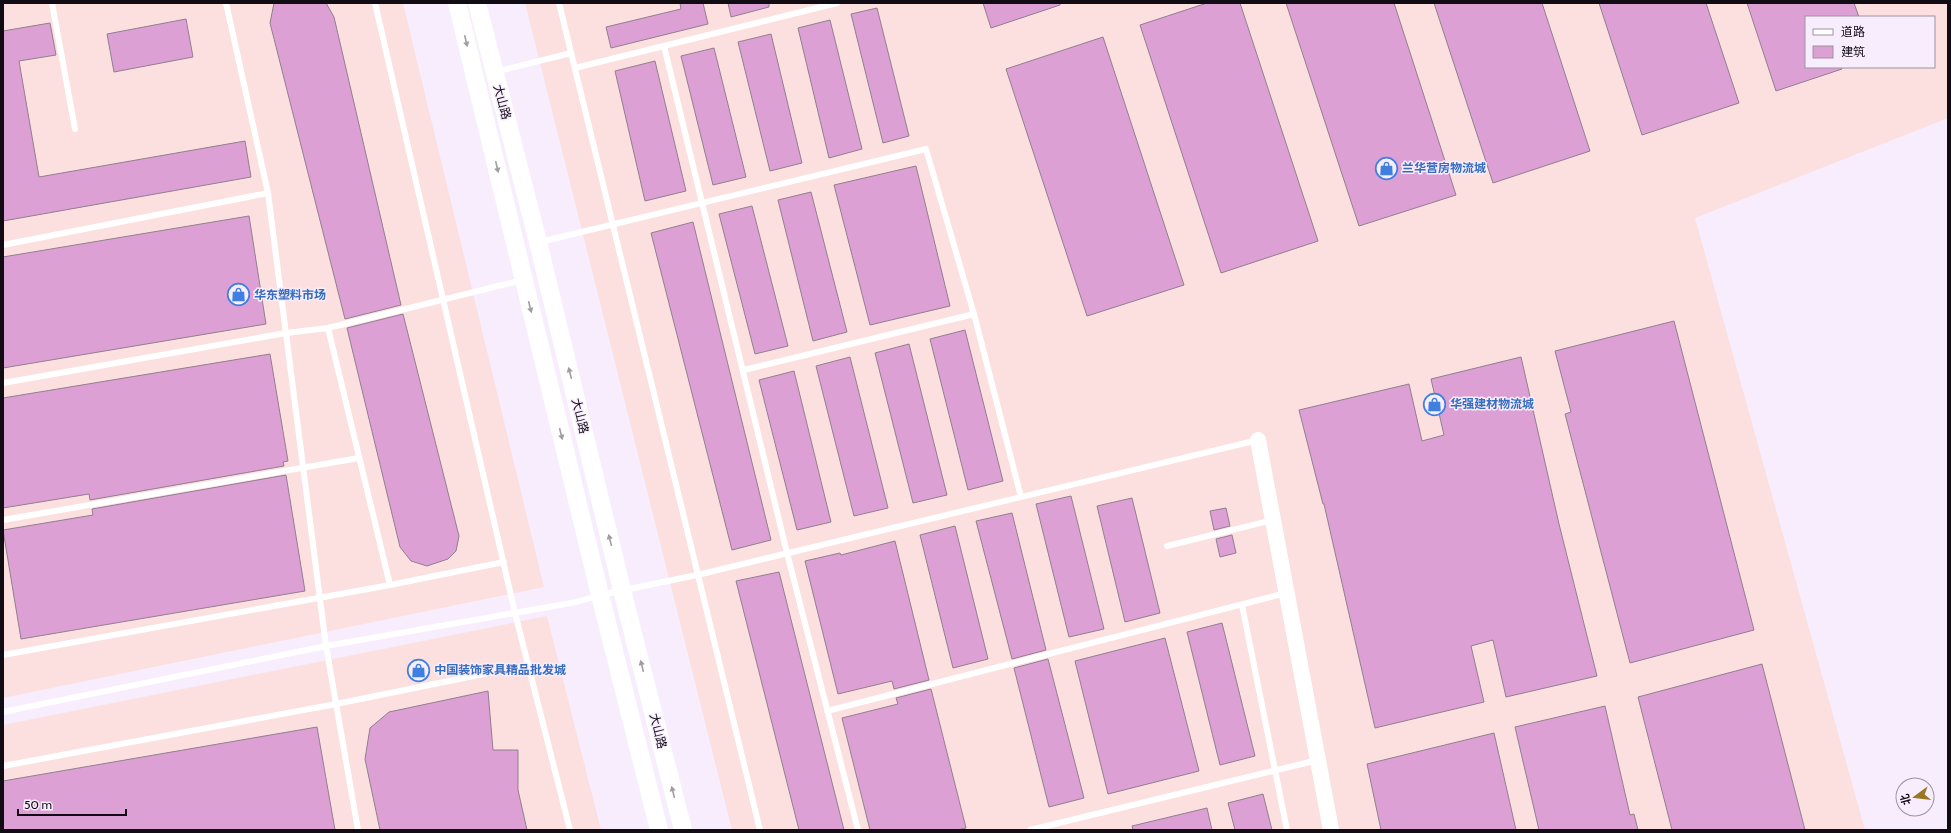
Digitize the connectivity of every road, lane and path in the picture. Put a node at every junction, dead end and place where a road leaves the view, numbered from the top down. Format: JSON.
{"nodes":[{"id":1,"x":52,"y":3,"type":"edge"},
{"id":2,"x":226,"y":3,"type":"edge"},
{"id":3,"x":375,"y":3,"type":"edge"},
{"id":4,"x":457,"y":3,"type":"edge"},
{"id":5,"x":477,"y":3,"type":"edge"},
{"id":6,"x":559,"y":3,"type":"edge"},
{"id":7,"x":837,"y":3,"type":"edge"},
{"id":8,"x":664,"y":46,"type":"junction"},
{"id":9,"x":571,"y":53,"type":"junction"},
{"id":10,"x":575,"y":68,"type":"junction"},
{"id":11,"x":494,"y":72,"type":"junction"},
{"id":12,"x":75,"y":129,"type":"dead end"},
{"id":13,"x":268,"y":193,"type":"junction"},
{"id":14,"x":702,"y":203,"type":"junction"},
{"id":15,"x":612,"y":225,"type":"junction"},
{"id":16,"x":538,"y":242,"type":"junction"},
{"id":17,"x":3,"y":245,"type":"edge"},
{"id":18,"x":523,"y":280,"type":"junction"},
{"id":19,"x":444,"y":300,"type":"junction"},
{"id":20,"x":974,"y":314,"type":"junction"},
{"id":21,"x":328,"y":328,"type":"junction"},
{"id":22,"x":286,"y":333,"type":"junction"},
{"id":23,"x":744,"y":370,"type":"junction"},
{"id":24,"x":3,"y":383,"type":"edge"},
{"id":25,"x":1258,"y":440,"type":"joint"},
{"id":26,"x":359,"y":458,"type":"junction"},
{"id":27,"x":303,"y":467,"type":"junction"},
{"id":28,"x":1020,"y":497,"type":"junction"},
{"id":29,"x":3,"y":520,"type":"edge"},
{"id":30,"x":1273,"y":520,"type":"junction"},
{"id":31,"x":1167,"y":546,"type":"dead end"},
{"id":32,"x":787,"y":553,"type":"junction"},
{"id":33,"x":504,"y":562,"type":"junction"},
{"id":34,"x":697,"y":575,"type":"junction"},
{"id":35,"x":390,"y":585,"type":"junction"},
{"id":36,"x":622,"y":590,"type":"junction"},
{"id":37,"x":1286,"y":593,"type":"junction"},
{"id":38,"x":600,"y":595,"type":"junction"},
{"id":39,"x":320,"y":598,"type":"junction"},
{"id":40,"x":1242,"y":605,"type":"junction"},
{"id":41,"x":515,"y":613,"type":"junction"},
{"id":42,"x":326,"y":646,"type":"junction"},
{"id":43,"x":3,"y":655,"type":"edge"},
{"id":44,"x":528,"y":665,"type":"junction"},
{"id":45,"x":336,"y":704,"type":"junction"},
{"id":46,"x":827,"y":711,"type":"junction"},
{"id":47,"x":3,"y":712,"type":"edge"},
{"id":48,"x":1318,"y":760,"type":"junction"},
{"id":49,"x":3,"y":766,"type":"edge"},
{"id":50,"x":1275,"y":770,"type":"junction"},
{"id":51,"x":358,"y":830,"type":"edge"},
{"id":52,"x":570,"y":830,"type":"edge"},
{"id":53,"x":660,"y":830,"type":"edge"},
{"id":54,"x":683,"y":830,"type":"edge"},
{"id":55,"x":760,"y":830,"type":"edge"},
{"id":56,"x":858,"y":830,"type":"edge"},
{"id":57,"x":1030,"y":830,"type":"edge"},
{"id":58,"x":1288,"y":830,"type":"edge"},
{"id":59,"x":1331,"y":830,"type":"edge"}],
"edges":[{"from":1,"to":12,"type":"lane"},
{"from":2,"to":13,"type":"lane"},
{"from":3,"to":19,"type":"lane"},
{"from":4,"to":18,"type":"main road","name":"大山路","one_way":true},
{"from":5,"to":11,"type":"main road","name":"大山路"},
{"from":6,"to":9,"type":"lane"},
{"from":7,"to":8,"type":"lane"},
{"from":8,"to":10,"type":"lane"},
{"from":8,"to":14,"type":"lane"},
{"from":9,"to":10,"type":"lane"},
{"from":9,"to":11,"type":"lane"},
{"from":10,"to":15,"type":"lane"},
{"from":11,"to":16,"type":"main road","name":"大山路"},
{"from":13,"to":17,"type":"lane"},
{"from":13,"to":22,"type":"lane"},
{"from":14,"to":15,"type":"lane"},
{"from":14,"to":20,"type":"lane"},
{"from":14,"to":23,"type":"lane"},
{"from":15,"to":16,"type":"lane"},
{"from":15,"to":34,"type":"lane"},
{"from":36,"to":16,"type":"main road","name":"大山路","one_way":true},
{"from":18,"to":19,"type":"lane"},
{"from":18,"to":38,"type":"main road","name":"大山路","one_way":true},
{"from":19,"to":21,"type":"lane"},
{"from":19,"to":33,"type":"lane"},
{"from":20,"to":23,"type":"lane"},
{"from":20,"to":28,"type":"lane"},
{"from":21,"to":22,"type":"lane"},
{"from":21,"to":26,"type":"lane"},
{"from":22,"to":24,"type":"lane"},
{"from":22,"to":27,"type":"lane"},
{"from":23,"to":32,"type":"lane"},
{"from":25,"to":28,"type":"lane"},
{"from":25,"to":30,"type":"street"},
{"from":26,"to":27,"type":"lane"},
{"from":26,"to":35,"type":"lane"},
{"from":27,"to":29,"type":"lane"},
{"from":27,"to":39,"type":"lane"},
{"from":28,"to":32,"type":"lane"},
{"from":30,"to":31,"type":"lane"},
{"from":30,"to":37,"type":"street"},
{"from":32,"to":34,"type":"lane"},
{"from":32,"to":46,"type":"lane"},
{"from":33,"to":35,"type":"lane"},
{"from":33,"to":41,"type":"lane"},
{"from":34,"to":36,"type":"lane"},
{"from":34,"to":55,"type":"lane"},
{"from":35,"to":39,"type":"lane"},
{"from":36,"to":38,"type":"lane"},
{"from":54,"to":36,"type":"main road","name":"大山路","one_way":true},
{"from":37,"to":40,"type":"lane"},
{"from":37,"to":48,"type":"street"},
{"from":38,"to":41,"type":"lane"},
{"from":38,"to":53,"type":"main road","name":"大山路"},
{"from":39,"to":42,"type":"lane"},
{"from":39,"to":43,"type":"lane"},
{"from":40,"to":46,"type":"lane"},
{"from":40,"to":50,"type":"lane"},
{"from":41,"to":42,"type":"lane"},
{"from":41,"to":44,"type":"lane"},
{"from":42,"to":45,"type":"lane"},
{"from":42,"to":47,"type":"lane"},
{"from":44,"to":45,"type":"lane"},
{"from":44,"to":52,"type":"lane"},
{"from":45,"to":49,"type":"lane"},
{"from":45,"to":51,"type":"lane"},
{"from":46,"to":56,"type":"lane"},
{"from":48,"to":50,"type":"lane"},
{"from":48,"to":59,"type":"street"},
{"from":50,"to":57,"type":"lane"},
{"from":50,"to":58,"type":"lane"}]}
